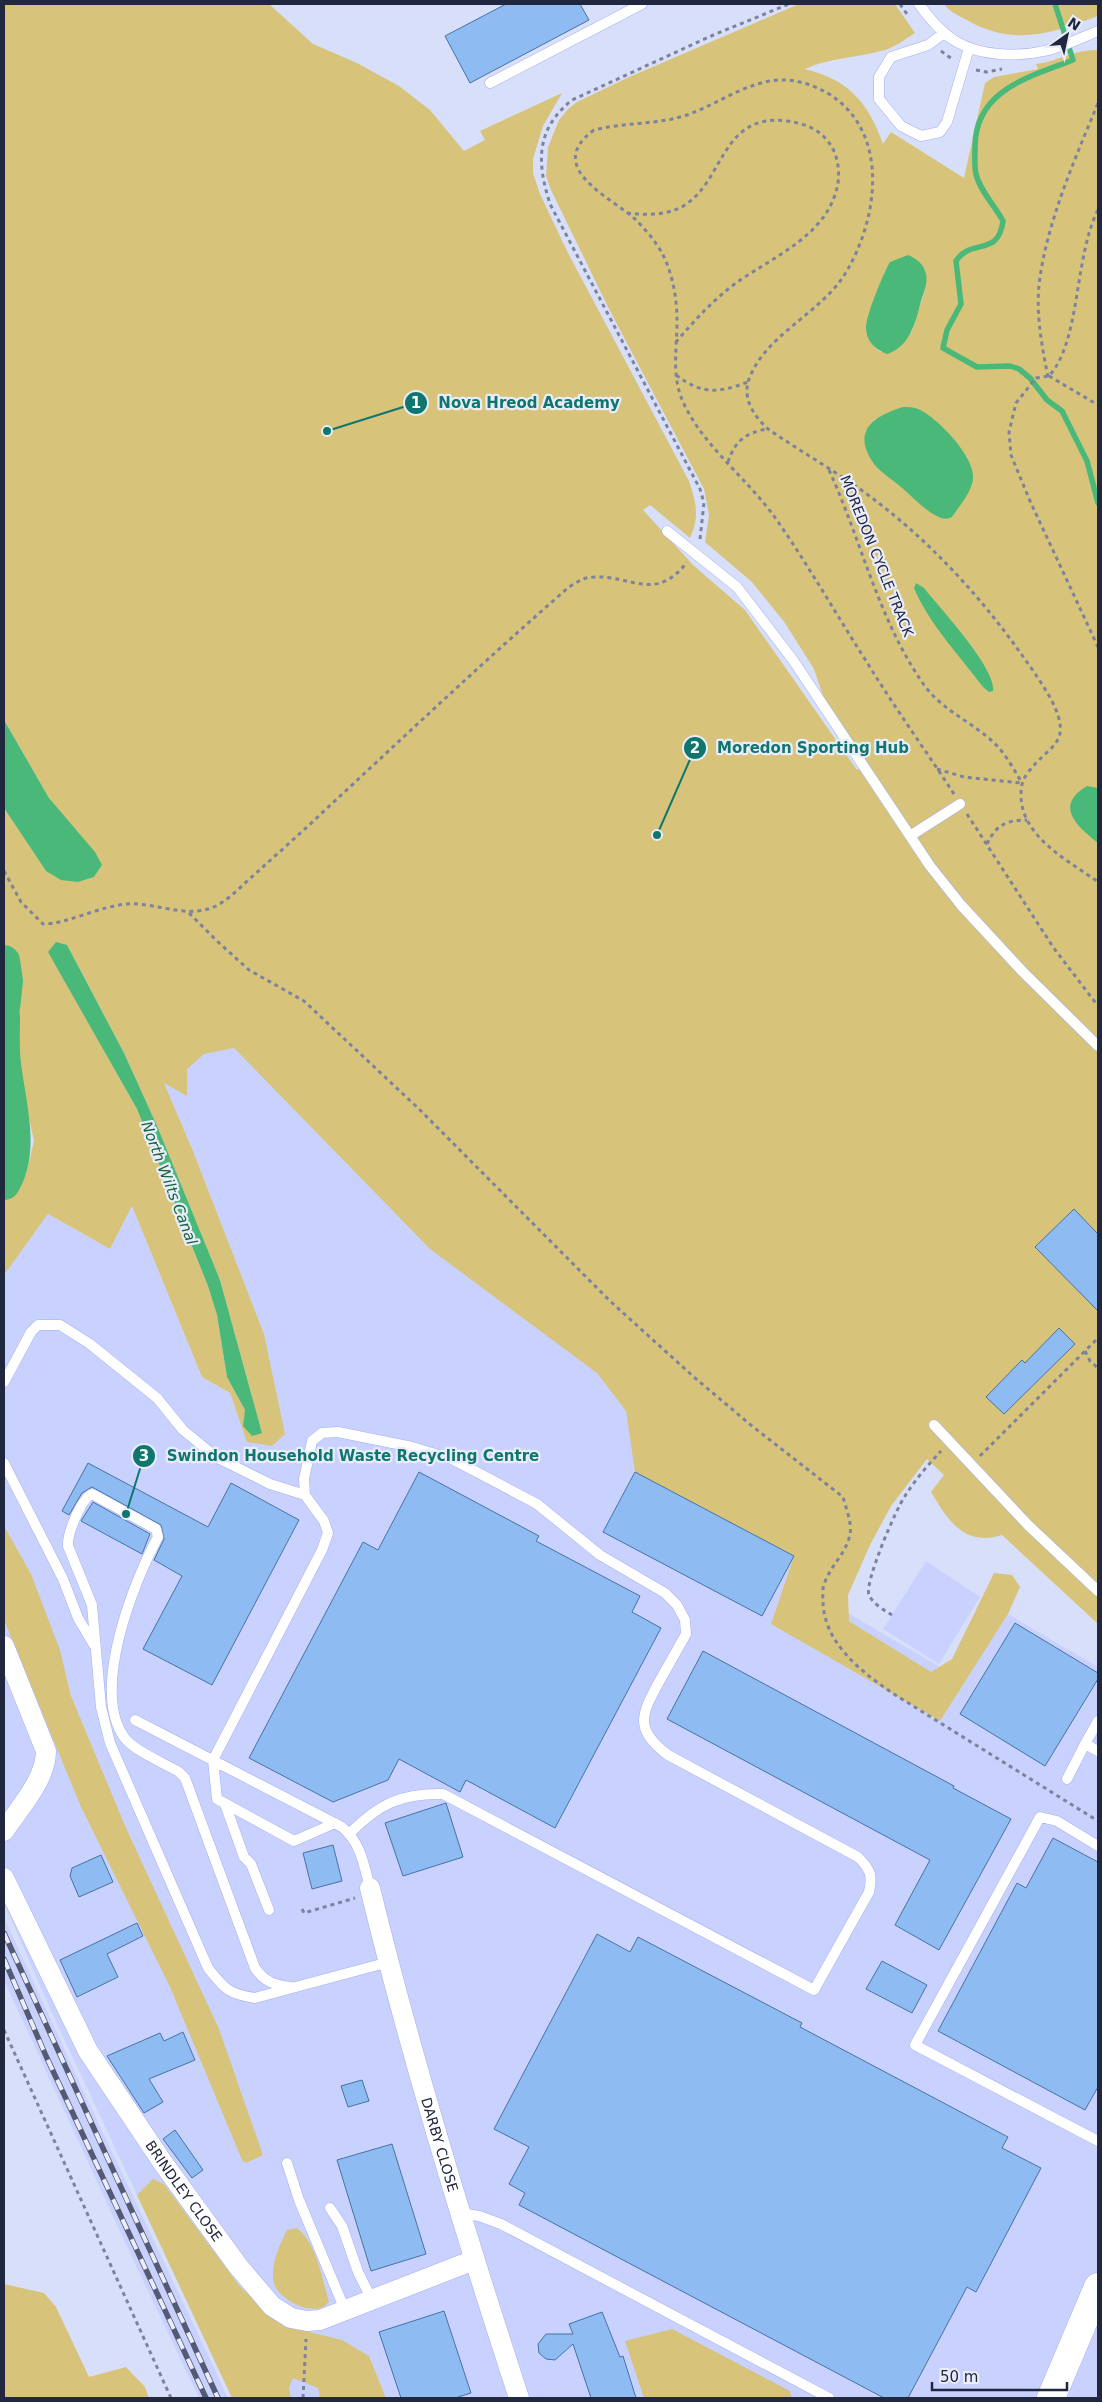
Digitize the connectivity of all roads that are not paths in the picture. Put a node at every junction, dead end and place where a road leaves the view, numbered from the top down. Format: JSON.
{"nodes":[{"id":1,"x":642,"y":4,"type":"edge"},
{"id":2,"x":919,"y":4,"type":"edge"},
{"id":3,"x":1096,"y":32,"type":"edge"},
{"id":4,"x":944,"y":33,"type":"junction"},
{"id":5,"x":970,"y":48,"type":"junction"},
{"id":6,"x":490,"y":83,"type":"dead end"},
{"id":7,"x":667,"y":531,"type":"dead end"},
{"id":8,"x":960,"y":804,"type":"road end"},
{"id":9,"x":910,"y":836,"type":"junction"},
{"id":10,"x":1098,"y":1046,"type":"edge"},
{"id":11,"x":4,"y":1382,"type":"edge"},
{"id":12,"x":934,"y":1425,"type":"dead end"},
{"id":13,"x":4,"y":1463,"type":"edge"},
{"id":14,"x":305,"y":1495,"type":"junction"},
{"id":15,"x":1098,"y":1591,"type":"edge"},
{"id":16,"x":4,"y":1646,"type":"edge"},
{"id":17,"x":96,"y":1648,"type":"junction"},
{"id":18,"x":135,"y":1720,"type":"dead end"},
{"id":19,"x":1098,"y":1721,"type":"edge"},
{"id":20,"x":1085,"y":1744,"type":"junction"},
{"id":21,"x":1098,"y":1751,"type":"edge"},
{"id":22,"x":213,"y":1760,"type":"junction"},
{"id":23,"x":1067,"y":1779,"type":"dead end"},
{"id":24,"x":226,"y":1804,"type":"junction"},
{"id":25,"x":335,"y":1822,"type":"junction"},
{"id":26,"x":4,"y":1831,"type":"edge"},
{"id":27,"x":350,"y":1833,"type":"junction"},
{"id":28,"x":1098,"y":1846,"type":"edge"},
{"id":29,"x":4,"y":1878,"type":"edge"},
{"id":30,"x":365,"y":1894,"type":"joint"},
{"id":31,"x":269,"y":1910,"type":"dead end"},
{"id":32,"x":389,"y":1962,"type":"junction"},
{"id":33,"x":291,"y":1988,"type":"junction"},
{"id":34,"x":1097,"y":2138,"type":"edge"},
{"id":35,"x":287,"y":2163,"type":"dead end"},
{"id":36,"x":330,"y":2208,"type":"dead end"},
{"id":37,"x":460,"y":2213,"type":"junction"},
{"id":38,"x":474,"y":2260,"type":"junction"},
{"id":39,"x":1098,"y":2287,"type":"edge"},
{"id":40,"x":372,"y":2300,"type":"junction"},
{"id":41,"x":346,"y":2310,"type":"junction"},
{"id":42,"x":519,"y":2398,"type":"edge"},
{"id":43,"x":829,"y":2398,"type":"edge"},
{"id":44,"x":1051,"y":2398,"type":"edge"}],
"edges":[{"from":1,"to":6,"type":"lane"},
{"from":2,"to":4,"type":"lane"},
{"from":3,"to":5,"type":"lane"},
{"from":4,"to":5,"type":"lane"},
{"from":4,"to":5,"type":"lane"},
{"from":7,"to":9,"type":"lane"},
{"from":8,"to":9,"type":"lane"},
{"from":9,"to":10,"type":"lane"},
{"from":11,"to":14,"type":"lane"},
{"from":12,"to":15,"type":"lane"},
{"from":13,"to":17,"type":"lane"},
{"from":14,"to":22,"type":"lane"},
{"from":14,"to":27,"type":"lane"},
{"from":16,"to":26,"type":"street"},
{"from":17,"to":33,"type":"lane"},
{"from":17,"to":33,"type":"lane"},
{"from":18,"to":22,"type":"lane"},
{"from":19,"to":20,"type":"lane"},
{"from":20,"to":21,"type":"lane"},
{"from":20,"to":23,"type":"lane"},
{"from":22,"to":24,"type":"lane"},
{"from":22,"to":25,"type":"lane"},
{"from":24,"to":25,"type":"lane"},
{"from":24,"to":31,"type":"lane"},
{"from":25,"to":27,"type":"lane"},
{"from":27,"to":30,"type":"lane"},
{"from":28,"to":34,"type":"lane"},
{"from":29,"to":41,"type":"street","name":"BRINDLEY CLOSE"},
{"from":30,"to":32,"type":"street","name":"DARBY CLOSE"},
{"from":32,"to":33,"type":"lane"},
{"from":32,"to":37,"type":"street","name":"DARBY CLOSE"},
{"from":35,"to":41,"type":"lane"},
{"from":36,"to":40,"type":"lane"},
{"from":37,"to":38,"type":"street","name":"DARBY CLOSE"},
{"from":37,"to":43,"type":"lane"},
{"from":38,"to":40,"type":"street","name":"BRINDLEY CLOSE"},
{"from":38,"to":42,"type":"street","name":"DARBY CLOSE"},
{"from":39,"to":44,"type":"street"},
{"from":40,"to":41,"type":"street","name":"BRINDLEY CLOSE"}]}
